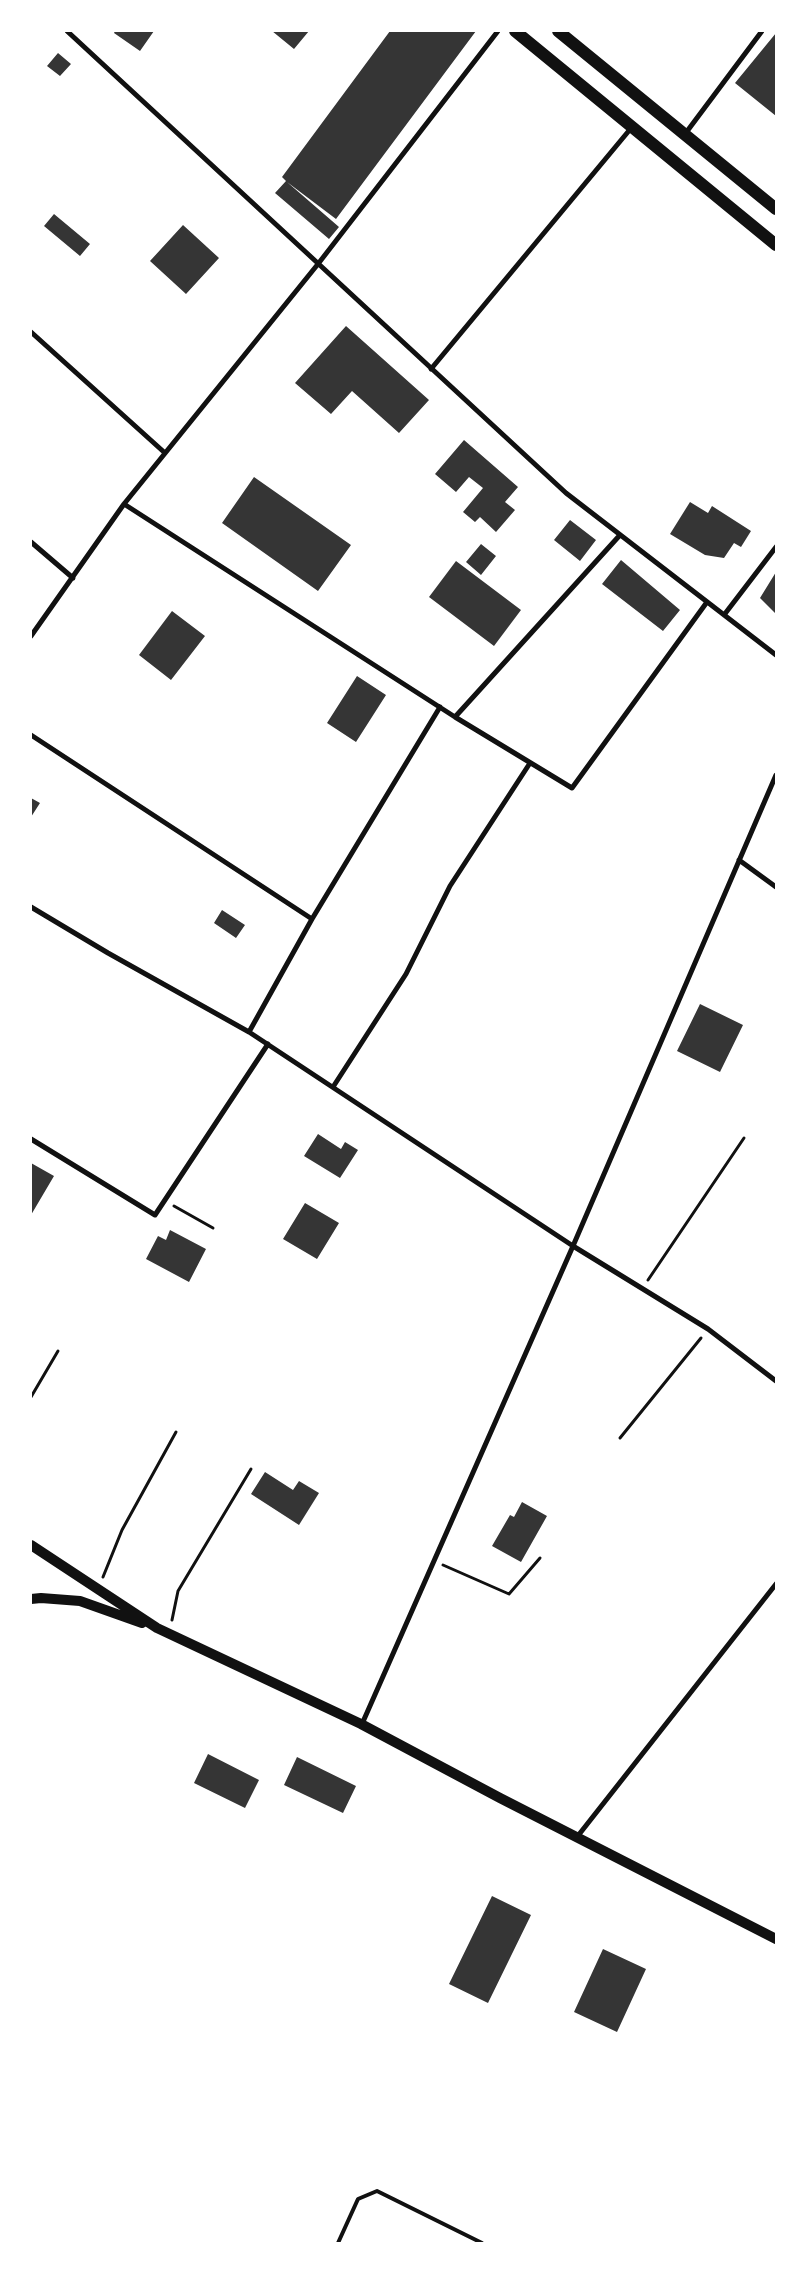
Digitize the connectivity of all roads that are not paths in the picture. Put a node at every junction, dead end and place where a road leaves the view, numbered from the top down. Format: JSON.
{"nodes":[{"id":1,"x":67,"y":31,"type":"edge"},
{"id":2,"x":498,"y":31,"type":"edge"},
{"id":3,"x":515,"y":31,"type":"edge"},
{"id":4,"x":558,"y":31,"type":"edge"},
{"id":5,"x":762,"y":31,"type":"edge"},
{"id":6,"x":632,"y":127,"type":"junction"},
{"id":7,"x":684,"y":134,"type":"junction"},
{"id":8,"x":776,"y":209,"type":"edge"},
{"id":9,"x":776,"y":245,"type":"edge"},
{"id":10,"x":318,"y":264,"type":"junction"},
{"id":11,"x":31,"y":332,"type":"edge"},
{"id":12,"x":431,"y":369,"type":"junction"},
{"id":13,"x":165,"y":454,"type":"junction"},
{"id":14,"x":124,"y":504,"type":"junction"},
{"id":15,"x":620,"y":535,"type":"junction"},
{"id":16,"x":31,"y":542,"type":"edge"},
{"id":17,"x":776,"y":547,"type":"edge"},
{"id":18,"x":73,"y":578,"type":"junction"},
{"id":19,"x":707,"y":602,"type":"junction"},
{"id":20,"x":724,"y":615,"type":"junction"},
{"id":21,"x":31,"y":636,"type":"edge"},
{"id":22,"x":776,"y":655,"type":"edge"},
{"id":23,"x":440,"y":707,"type":"junction"},
{"id":24,"x":455,"y":717,"type":"junction"},
{"id":25,"x":31,"y":735,"type":"edge"},
{"id":26,"x":530,"y":763,"type":"junction"},
{"id":27,"x":776,"y":775,"type":"edge"},
{"id":28,"x":739,"y":860,"type":"junction"},
{"id":29,"x":776,"y":887,"type":"edge"},
{"id":30,"x":31,"y":906,"type":"edge"},
{"id":31,"x":312,"y":919,"type":"junction"},
{"id":32,"x":249,"y":1032,"type":"junction"},
{"id":33,"x":268,"y":1044,"type":"junction"},
{"id":34,"x":333,"y":1087,"type":"junction"},
{"id":35,"x":31,"y":1139,"type":"edge"},
{"id":36,"x":573,"y":1246,"type":"junction"},
{"id":37,"x":776,"y":1381,"type":"edge"},
{"id":38,"x":31,"y":1545,"type":"edge"},
{"id":39,"x":776,"y":1584,"type":"edge"},
{"id":40,"x":31,"y":1599,"type":"edge"},
{"id":41,"x":157,"y":1628,"type":"junction"},
{"id":42,"x":361,"y":1724,"type":"junction"},
{"id":43,"x":577,"y":1836,"type":"junction"},
{"id":44,"x":776,"y":1939,"type":"edge"},
{"id":45,"x":338,"y":2243,"type":"edge"},
{"id":46,"x":482,"y":2243,"type":"edge"}],
"edges":[{"from":1,"to":10,"type":"street"},
{"from":2,"to":10,"type":"street"},
{"from":3,"to":6,"type":"main road"},
{"from":4,"to":7,"type":"main road"},
{"from":5,"to":7,"type":"street"},
{"from":6,"to":9,"type":"main road"},
{"from":6,"to":12,"type":"street"},
{"from":7,"to":8,"type":"main road"},
{"from":10,"to":12,"type":"street"},
{"from":10,"to":13,"type":"street"},
{"from":11,"to":13,"type":"street"},
{"from":12,"to":15,"type":"street"},
{"from":13,"to":14,"type":"street"},
{"from":14,"to":18,"type":"street"},
{"from":14,"to":23,"type":"street"},
{"from":15,"to":19,"type":"street"},
{"from":15,"to":24,"type":"street"},
{"from":16,"to":18,"type":"street"},
{"from":17,"to":20,"type":"street"},
{"from":18,"to":21,"type":"street"},
{"from":19,"to":20,"type":"street"},
{"from":19,"to":26,"type":"street"},
{"from":20,"to":22,"type":"street"},
{"from":23,"to":24,"type":"street"},
{"from":23,"to":31,"type":"street"},
{"from":24,"to":26,"type":"street"},
{"from":25,"to":31,"type":"street"},
{"from":26,"to":34,"type":"street"},
{"from":27,"to":28,"type":"street"},
{"from":28,"to":29,"type":"street"},
{"from":28,"to":36,"type":"street"},
{"from":30,"to":32,"type":"street"},
{"from":31,"to":32,"type":"street"},
{"from":32,"to":33,"type":"street"},
{"from":33,"to":34,"type":"street"},
{"from":33,"to":35,"type":"street"},
{"from":34,"to":36,"type":"street"},
{"from":36,"to":37,"type":"street"},
{"from":36,"to":42,"type":"street"},
{"from":38,"to":41,"type":"main road"},
{"from":39,"to":43,"type":"street"},
{"from":40,"to":41,"type":"main road"},
{"from":41,"to":42,"type":"main road"},
{"from":42,"to":43,"type":"main road"},
{"from":43,"to":44,"type":"main road"},
{"from":45,"to":46,"type":"lane"}]}
